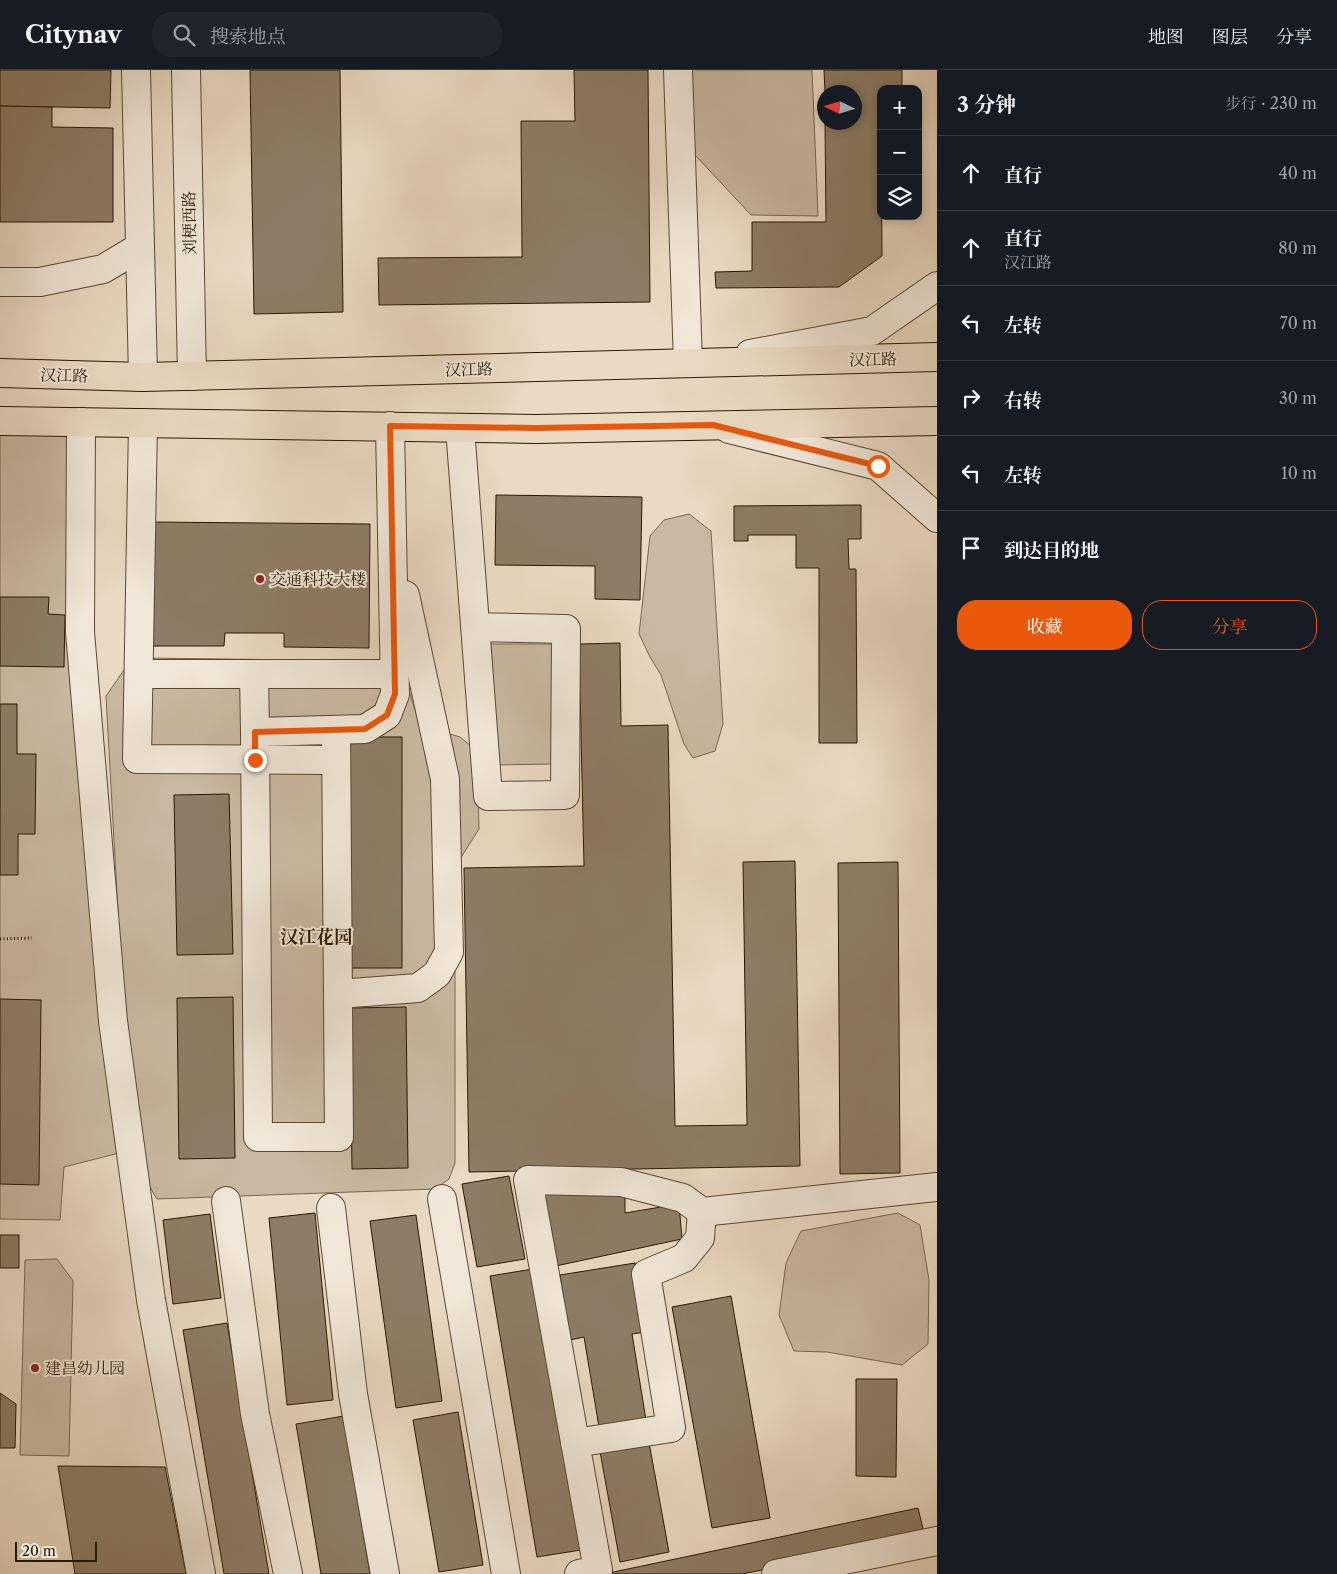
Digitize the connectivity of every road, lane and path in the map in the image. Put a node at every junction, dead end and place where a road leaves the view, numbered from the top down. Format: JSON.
{"nodes":[{"id":1,"x":136,"y":70,"type":"edge"},
{"id":2,"x":186,"y":70,"type":"edge"},
{"id":3,"x":678,"y":70,"type":"edge"},
{"id":4,"x":140,"y":247,"type":"junction"},
{"id":5,"x":0,"y":282,"type":"edge"},
{"id":6,"x":937,"y":286,"type":"edge"},
{"id":7,"x":937,"y":357,"type":"edge"},
{"id":8,"x":695,"y":363,"type":"junction"},
{"id":9,"x":0,"y":373,"type":"edge"},
{"id":10,"x":192,"y":376,"type":"junction"},
{"id":11,"x":143,"y":377,"type":"junction"},
{"id":12,"x":0,"y":421,"type":"edge"},
{"id":13,"x":81,"y":422,"type":"junction"},
{"id":14,"x":937,"y":422,"type":"edge"},
{"id":15,"x":143,"y":423,"type":"junction"},
{"id":16,"x":713,"y":425,"type":"junction"},
{"id":17,"x":390,"y":426,"type":"junction"},
{"id":18,"x":460,"y":428,"type":"junction"},
{"id":19,"x":937,"y":518,"type":"edge"},
{"id":20,"x":392,"y":534,"type":"junction"},
{"id":21,"x":475,"y":627,"type":"junction"},
{"id":22,"x":139,"y":674,"type":"junction"},
{"id":23,"x":254,"y":674,"type":"junction"},
{"id":24,"x":394,"y":674,"type":"junction"},
{"id":25,"x":336,"y":730,"type":"junction"},
{"id":26,"x":255,"y":732,"type":"junction"},
{"id":27,"x":255,"y":760,"type":"junction"},
{"id":28,"x":336,"y":760,"type":"junction"},
{"id":29,"x":32,"y":938,"type":"dead end"},
{"id":30,"x":0,"y":939,"type":"edge"},
{"id":31,"x":338,"y":994,"type":"junction"},
{"id":32,"x":937,"y":1186,"type":"edge"},
{"id":33,"x":442,"y":1199,"type":"dead end"},
{"id":34,"x":226,"y":1201,"type":"dead end"},
{"id":35,"x":331,"y":1208,"type":"dead end"},
{"id":36,"x":702,"y":1212,"type":"junction"},
{"id":37,"x":575,"y":1443,"type":"junction"},
{"id":38,"x":937,"y":1541,"type":"edge"},
{"id":39,"x":201,"y":1574,"type":"edge"},
{"id":40,"x":288,"y":1574,"type":"edge"},
{"id":41,"x":385,"y":1574,"type":"edge"},
{"id":42,"x":506,"y":1574,"type":"edge"},
{"id":43,"x":580,"y":1574,"type":"edge"},
{"id":44,"x":776,"y":1574,"type":"edge"}],
"edges":[{"from":1,"to":4,"type":"street"},
{"from":2,"to":10,"type":"street","name":"刘梗西路"},
{"from":3,"to":8,"type":"street"},
{"from":4,"to":5,"type":"street"},
{"from":4,"to":11,"type":"street"},
{"from":6,"to":8,"type":"street"},
{"from":7,"to":8,"type":"main road","name":"汉江路"},
{"from":8,"to":10,"type":"main road","name":"汉江路"},
{"from":9,"to":11,"type":"main road","name":"汉江路"},
{"from":10,"to":11,"type":"main road","name":"汉江路"},
{"from":12,"to":13,"type":"main road"},
{"from":13,"to":15,"type":"main road"},
{"from":13,"to":39,"type":"street"},
{"from":14,"to":16,"type":"main road"},
{"from":15,"to":17,"type":"main road"},
{"from":15,"to":22,"type":"street"},
{"from":16,"to":18,"type":"main road"},
{"from":16,"to":19,"type":"street"},
{"from":17,"to":18,"type":"main road"},
{"from":17,"to":20,"type":"street"},
{"from":18,"to":21,"type":"street"},
{"from":20,"to":24,"type":"street"},
{"from":20,"to":31,"type":"street"},
{"from":21,"to":21,"type":"street"},
{"from":22,"to":23,"type":"street"},
{"from":22,"to":27,"type":"street"},
{"from":23,"to":24,"type":"street"},
{"from":23,"to":26,"type":"street"},
{"from":24,"to":25,"type":"street"},
{"from":25,"to":26,"type":"street"},
{"from":25,"to":28,"type":"street"},
{"from":26,"to":27,"type":"street"},
{"from":27,"to":28,"type":"street"},
{"from":27,"to":31,"type":"street"},
{"from":28,"to":31,"type":"street"},
{"from":29,"to":30,"type":"path"},
{"from":32,"to":36,"type":"street"},
{"from":33,"to":42,"type":"street"},
{"from":34,"to":40,"type":"street"},
{"from":35,"to":41,"type":"street"},
{"from":36,"to":37,"type":"street"},
{"from":36,"to":37,"type":"street"},
{"from":37,"to":43,"type":"street"},
{"from":38,"to":44,"type":"street"}]}
